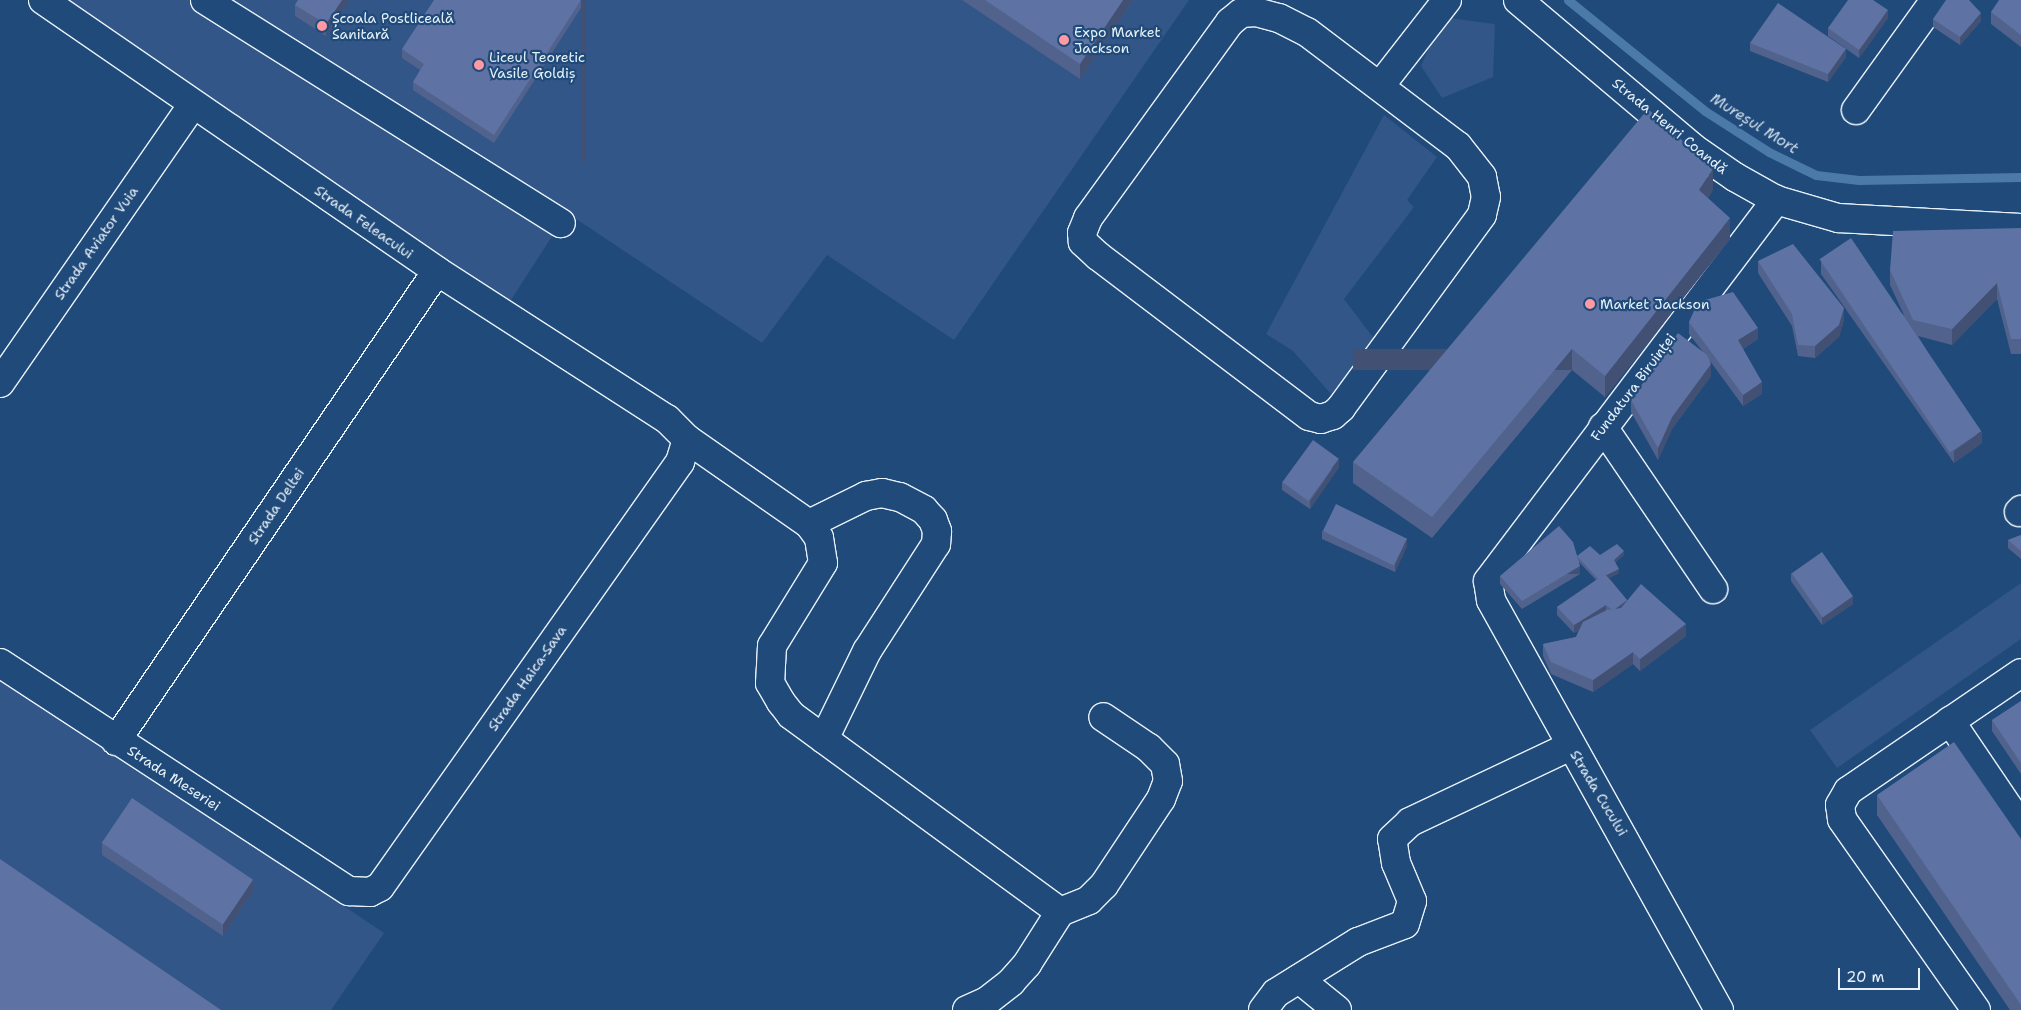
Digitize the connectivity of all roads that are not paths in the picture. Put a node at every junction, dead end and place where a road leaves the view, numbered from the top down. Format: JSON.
{"nodes":[{"id":1,"x":42,"y":0,"type":"edge"},
{"id":2,"x":204,"y":0,"type":"edge"},
{"id":3,"x":1447,"y":0,"type":"edge"},
{"id":4,"x":1518,"y":0,"type":"edge"},
{"id":5,"x":1935,"y":0,"type":"edge"},
{"id":6,"x":1380,"y":86,"type":"junction"},
{"id":7,"x":193,"y":104,"type":"junction"},
{"id":8,"x":1856,"y":110,"type":"dead end"},
{"id":9,"x":1776,"y":200,"type":"junction"},
{"id":10,"x":561,"y":223,"type":"dead end"},
{"id":11,"x":2021,"y":228,"type":"edge"},
{"id":12,"x":436,"y":272,"type":"junction"},
{"id":13,"x":0,"y":383,"type":"edge"},
{"id":14,"x":1603,"y":427,"type":"junction"},
{"id":15,"x":687,"y":439,"type":"junction"},
{"id":16,"x":809,"y":524,"type":"junction"},
{"id":17,"x":1491,"y":574,"type":"joint"},
{"id":18,"x":1713,"y":589,"type":"dead end"},
{"id":19,"x":0,"y":663,"type":"edge"},
{"id":20,"x":2021,"y":673,"type":"edge"},
{"id":21,"x":1103,"y":717,"type":"dead end"},
{"id":22,"x":1950,"y":721,"type":"junction"},
{"id":23,"x":824,"y":740,"type":"junction"},
{"id":24,"x":116,"y":741,"type":"junction"},
{"id":25,"x":1571,"y":746,"type":"junction"},
{"id":26,"x":2021,"y":826,"type":"edge"},
{"id":27,"x":349,"y":891,"type":"joint"},
{"id":28,"x":1060,"y":912,"type":"junction"},
{"id":29,"x":1299,"y":979,"type":"junction"},
{"id":30,"x":967,"y":1010,"type":"edge"},
{"id":31,"x":1263,"y":1010,"type":"edge"},
{"id":32,"x":1337,"y":1010,"type":"edge"},
{"id":33,"x":1719,"y":1010,"type":"edge"},
{"id":34,"x":1976,"y":1010,"type":"edge"}],
"edges":[{"from":1,"to":7,"type":"street","name":"Strada Feleacului"},
{"from":2,"to":10,"type":"street"},
{"from":3,"to":6,"type":"street"},
{"from":4,"to":9,"type":"street","name":"Strada Henri Coandă"},
{"from":5,"to":8,"type":"street"},
{"from":6,"to":6,"type":"street"},
{"from":7,"to":12,"type":"street","name":"Strada Feleacului"},
{"from":7,"to":13,"type":"street","name":"Strada Aviator Vuia"},
{"from":9,"to":11,"type":"street","name":"Strada Henri Coandă"},
{"from":9,"to":14,"type":"street","name":"Fundatura Biruinței"},
{"from":12,"to":15,"type":"street","name":"Strada Feleacului"},
{"from":12,"to":24,"type":"street","name":"Strada Deltei"},
{"from":14,"to":17,"type":"street","name":"Fundatura Biruinței"},
{"from":14,"to":18,"type":"street"},
{"from":15,"to":16,"type":"street","name":"Strada Feleacului"},
{"from":15,"to":27,"type":"street","name":"Strada Haica-Sava"},
{"from":16,"to":23,"type":"street"},
{"from":16,"to":23,"type":"street"},
{"from":17,"to":25,"type":"street","name":"Strada Cucului"},
{"from":19,"to":24,"type":"street","name":"Strada Meseriei"},
{"from":20,"to":22,"type":"street"},
{"from":21,"to":28,"type":"street"},
{"from":22,"to":26,"type":"street"},
{"from":22,"to":34,"type":"street"},
{"from":23,"to":28,"type":"street"},
{"from":24,"to":27,"type":"street","name":"Strada Meseriei"},
{"from":25,"to":29,"type":"street"},
{"from":25,"to":33,"type":"street","name":"Strada Cucului"},
{"from":28,"to":30,"type":"street"},
{"from":29,"to":31,"type":"street"},
{"from":29,"to":32,"type":"street"}]}
